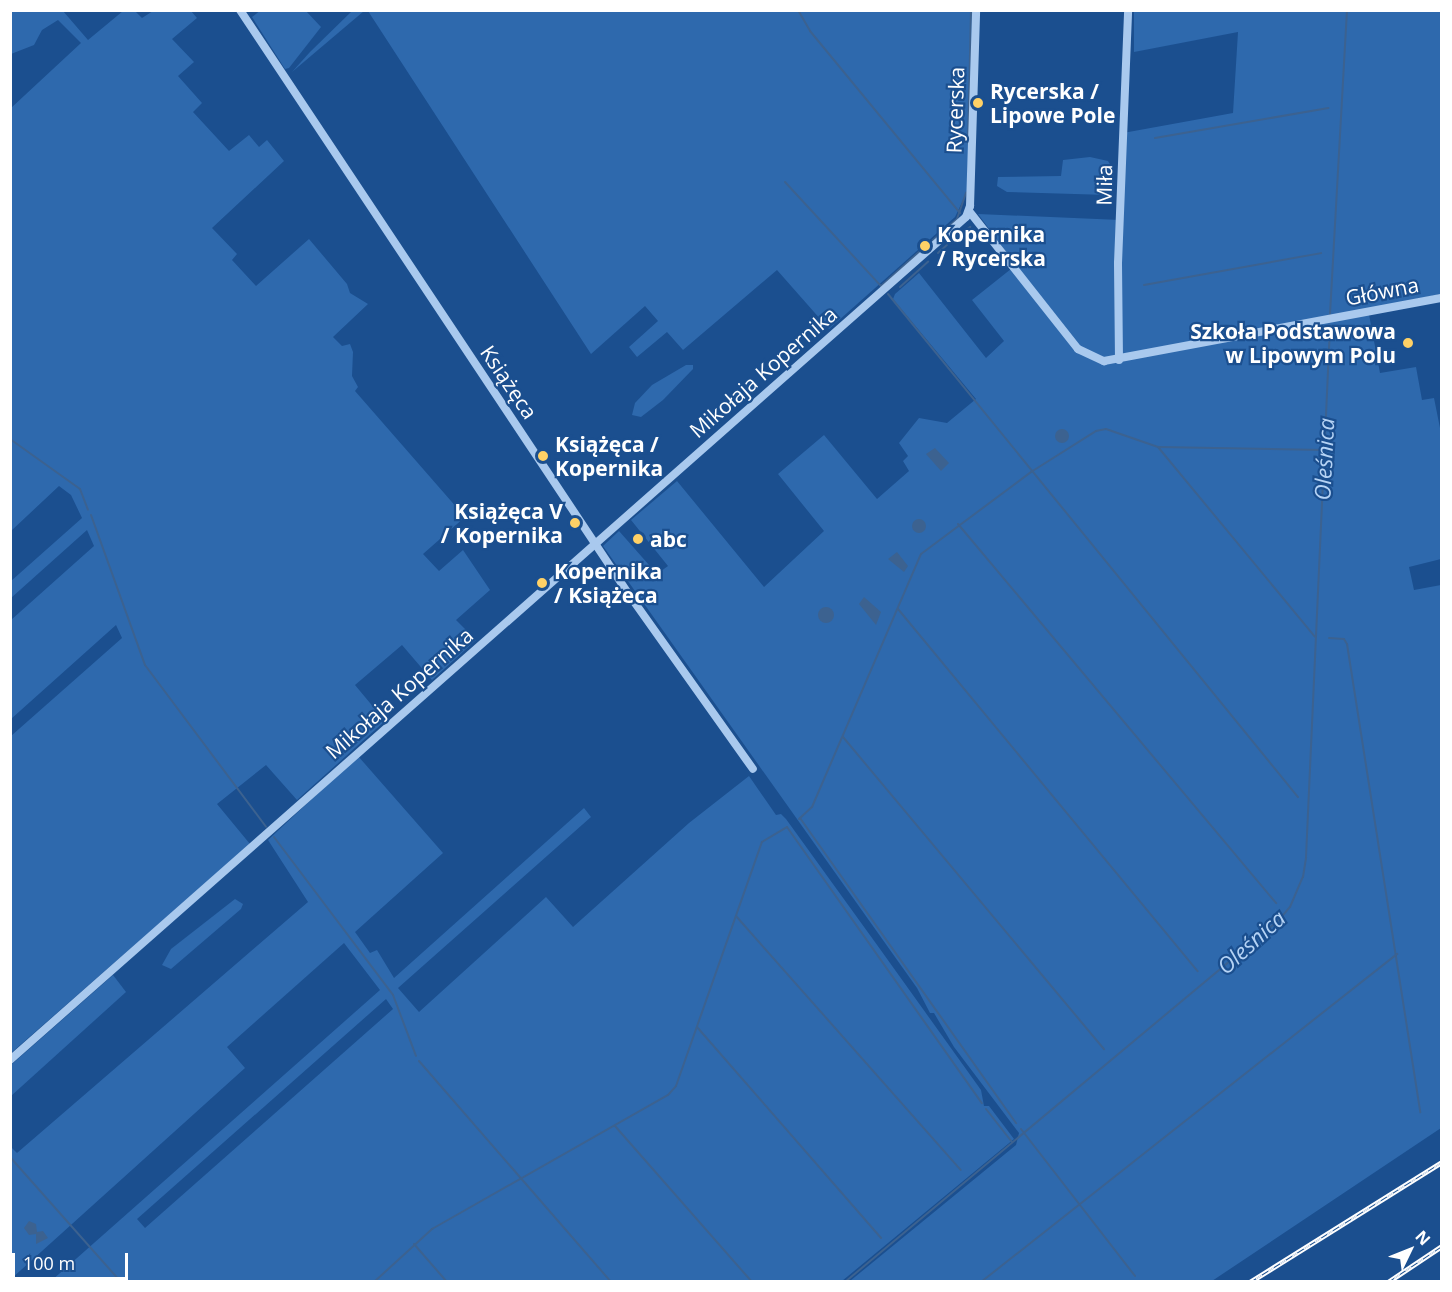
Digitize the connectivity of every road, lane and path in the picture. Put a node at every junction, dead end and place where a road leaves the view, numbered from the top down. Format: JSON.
{"nodes":[{"id":1,"x":240,"y":10,"type":"edge"},
{"id":2,"x":976,"y":10,"type":"edge"},
{"id":3,"x":1128,"y":10,"type":"edge"},
{"id":4,"x":969,"y":212,"type":"junction"},
{"id":5,"x":1442,"y":298,"type":"edge"},
{"id":6,"x":1119,"y":360,"type":"junction"},
{"id":7,"x":596,"y":543,"type":"junction"},
{"id":8,"x":753,"y":769,"type":"dead end"},
{"id":9,"x":10,"y":1060,"type":"edge"}],
"edges":[{"from":1,"to":7,"type":"street","name":"Książęca"},
{"from":2,"to":4,"type":"street","name":"Rycerska"},
{"from":3,"to":6,"type":"street","name":"Miła"},
{"from":4,"to":6,"type":"street"},
{"from":4,"to":7,"type":"street","name":"Mikołaja Kopernika"},
{"from":5,"to":6,"type":"street","name":"Główna"},
{"from":7,"to":8,"type":"street","name":"Książęca"},
{"from":7,"to":9,"type":"street","name":"Mikołaja Kopernika"}]}
